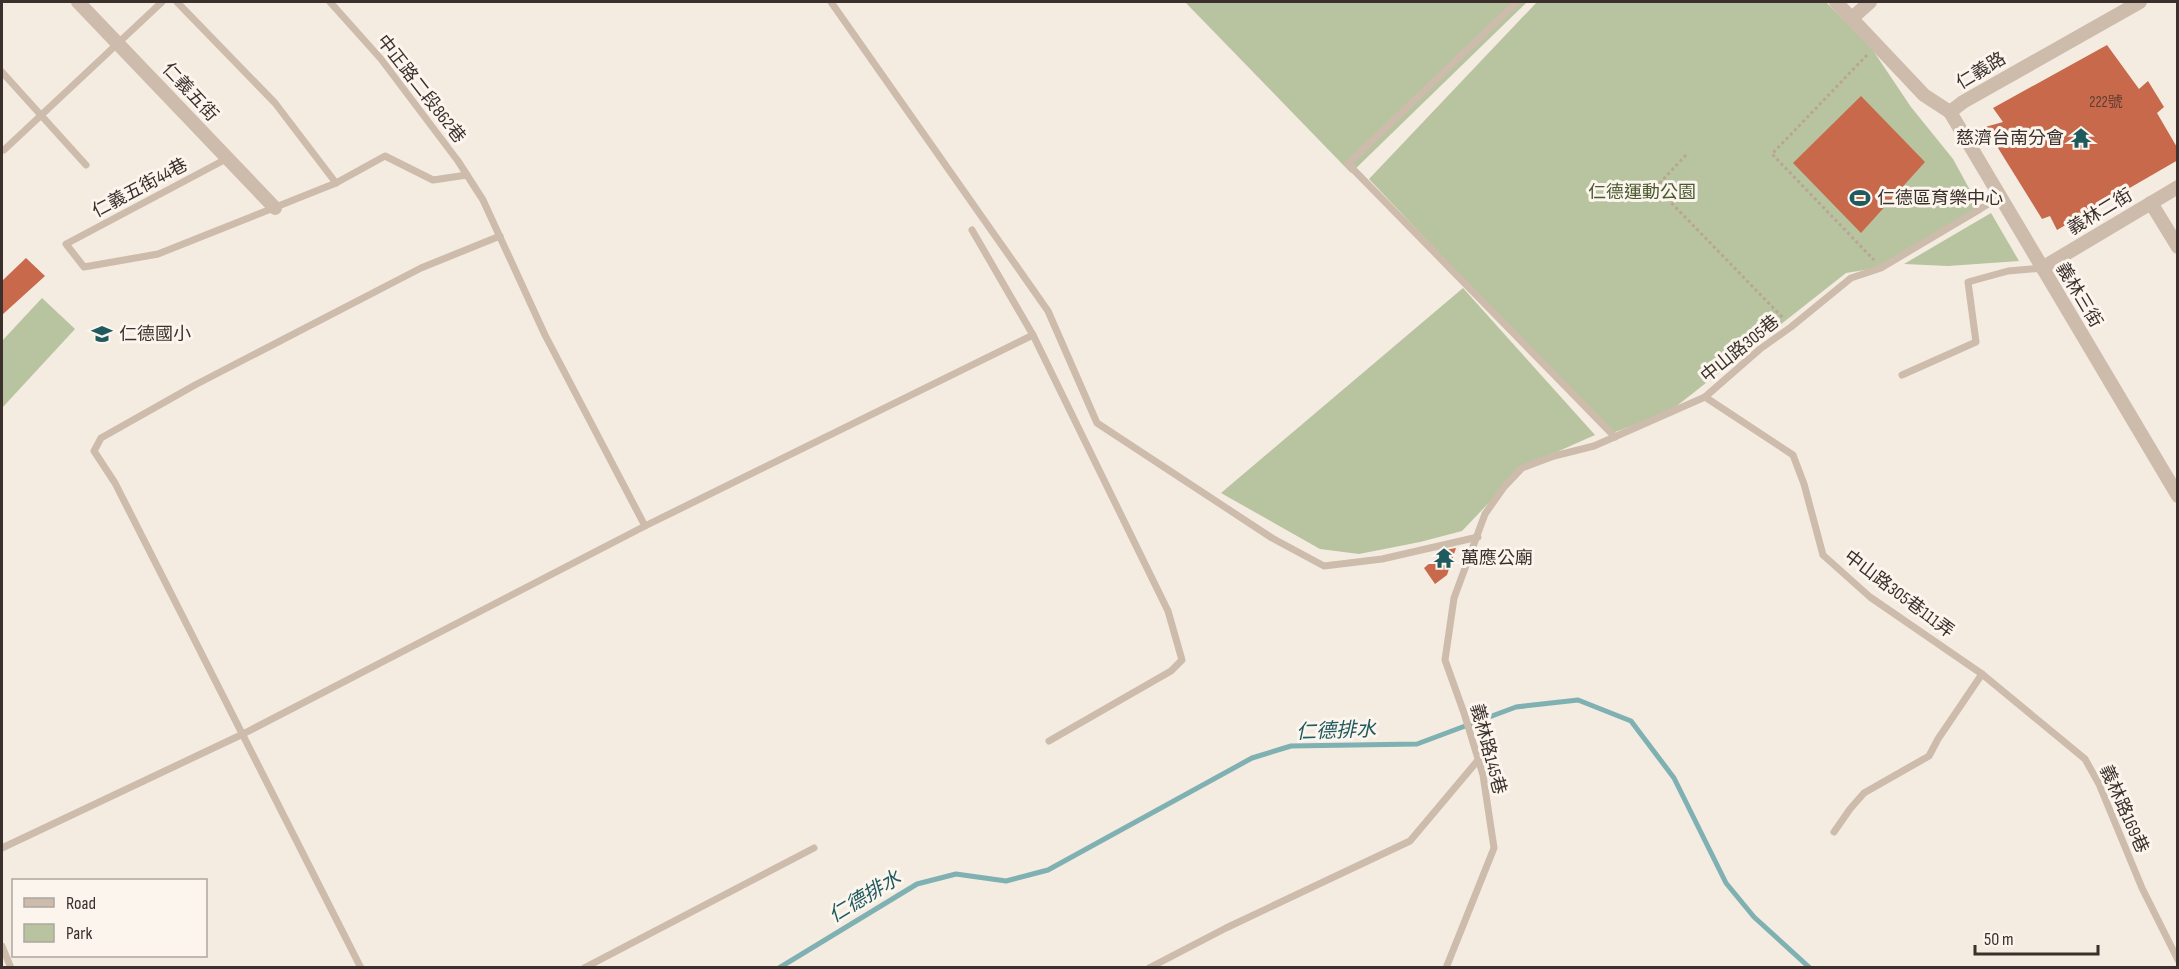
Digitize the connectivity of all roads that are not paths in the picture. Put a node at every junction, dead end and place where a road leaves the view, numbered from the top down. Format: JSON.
{"nodes":[{"id":1,"x":78,"y":2,"type":"edge"},
{"id":2,"x":162,"y":2,"type":"edge"},
{"id":3,"x":177,"y":2,"type":"edge"},
{"id":4,"x":330,"y":2,"type":"edge"},
{"id":5,"x":831,"y":2,"type":"edge"},
{"id":6,"x":1517,"y":2,"type":"edge"},
{"id":7,"x":1836,"y":2,"type":"edge"},
{"id":8,"x":1870,"y":2,"type":"edge"},
{"id":9,"x":2140,"y":2,"type":"edge"},
{"id":10,"x":1852,"y":18,"type":"junction"},
{"id":11,"x":119,"y":43,"type":"junction"},
{"id":12,"x":2,"y":72,"type":"edge"},
{"id":13,"x":1950,"y":112,"type":"junction"},
{"id":14,"x":42,"y":115,"type":"junction"},
{"id":15,"x":4,"y":150,"type":"dead end"},
{"id":16,"x":228,"y":158,"type":"junction"},
{"id":17,"x":86,"y":165,"type":"dead end"},
{"id":18,"x":467,"y":175,"type":"junction"},
{"id":19,"x":336,"y":183,"type":"junction"},
{"id":20,"x":2178,"y":187,"type":"edge"},
{"id":21,"x":2000,"y":197,"type":"junction"},
{"id":22,"x":2151,"y":203,"type":"junction"},
{"id":23,"x":275,"y":208,"type":"junction"},
{"id":24,"x":972,"y":230,"type":"dead end"},
{"id":25,"x":500,"y":236,"type":"junction"},
{"id":26,"x":2178,"y":247,"type":"edge"},
{"id":27,"x":2042,"y":268,"type":"junction"},
{"id":28,"x":1033,"y":335,"type":"junction"},
{"id":29,"x":1902,"y":375,"type":"dead end"},
{"id":30,"x":1705,"y":397,"type":"junction"},
{"id":31,"x":1615,"y":437,"type":"junction"},
{"id":32,"x":2178,"y":496,"type":"edge"},
{"id":33,"x":645,"y":526,"type":"junction"},
{"id":34,"x":1478,"y":537,"type":"junction"},
{"id":35,"x":1982,"y":674,"type":"junction"},
{"id":36,"x":243,"y":734,"type":"junction"},
{"id":37,"x":1049,"y":741,"type":"dead end"},
{"id":38,"x":1479,"y":759,"type":"junction"},
{"id":39,"x":1834,"y":832,"type":"dead end"},
{"id":40,"x":2,"y":848,"type":"edge"},
{"id":41,"x":814,"y":848,"type":"dead end"},
{"id":42,"x":2,"y":946,"type":"edge"},
{"id":43,"x":2178,"y":960,"type":"edge"},
{"id":44,"x":11,"y":968,"type":"edge"},
{"id":45,"x":361,"y":968,"type":"edge"},
{"id":46,"x":584,"y":968,"type":"edge"},
{"id":47,"x":1149,"y":968,"type":"edge"},
{"id":48,"x":1446,"y":968,"type":"edge"}],
"edges":[{"from":1,"to":11,"type":"street","name":"仁義五街"},
{"from":2,"to":11,"type":"lane"},
{"from":3,"to":19,"type":"lane"},
{"from":4,"to":18,"type":"lane","name":"中正路二段862巷"},
{"from":5,"to":34,"type":"lane"},
{"from":6,"to":31,"type":"lane"},
{"from":7,"to":10,"type":"street","name":"仁義路"},
{"from":8,"to":10,"type":"street"},
{"from":9,"to":13,"type":"street","name":"仁義路"},
{"from":10,"to":13,"type":"street","name":"仁義路"},
{"from":11,"to":14,"type":"lane"},
{"from":11,"to":16,"type":"street","name":"仁義五街"},
{"from":12,"to":14,"type":"lane"},
{"from":13,"to":21,"type":"street","name":"義林三街"},
{"from":14,"to":15,"type":"lane"},
{"from":14,"to":17,"type":"lane"},
{"from":16,"to":23,"type":"street","name":"仁義五街"},
{"from":16,"to":23,"type":"lane","name":"仁義五街44巷"},
{"from":18,"to":19,"type":"lane"},
{"from":18,"to":25,"type":"lane","name":"中正路二段862巷"},
{"from":19,"to":23,"type":"lane"},
{"from":20,"to":22,"type":"street","name":"義林二街"},
{"from":21,"to":27,"type":"street","name":"義林三街"},
{"from":21,"to":30,"type":"lane","name":"中山路305巷"},
{"from":22,"to":26,"type":"street"},
{"from":22,"to":27,"type":"street","name":"義林二街"},
{"from":24,"to":28,"type":"lane"},
{"from":25,"to":33,"type":"lane","name":"中正路二段862巷"},
{"from":25,"to":36,"type":"lane"},
{"from":27,"to":29,"type":"lane"},
{"from":27,"to":32,"type":"street","name":"義林三街"},
{"from":28,"to":33,"type":"lane"},
{"from":28,"to":37,"type":"lane"},
{"from":30,"to":31,"type":"lane","name":"中山路305巷"},
{"from":30,"to":35,"type":"lane","name":"中山路305巷111弄"},
{"from":31,"to":34,"type":"lane","name":"中山路305巷"},
{"from":33,"to":36,"type":"lane"},
{"from":34,"to":38,"type":"lane","name":"義林路145巷"},
{"from":35,"to":39,"type":"lane"},
{"from":35,"to":43,"type":"lane","name":"義林路169巷"},
{"from":36,"to":40,"type":"lane"},
{"from":36,"to":45,"type":"lane"},
{"from":38,"to":47,"type":"lane"},
{"from":38,"to":48,"type":"lane","name":"義林路145巷"},
{"from":41,"to":46,"type":"lane"},
{"from":42,"to":44,"type":"lane"}]}
